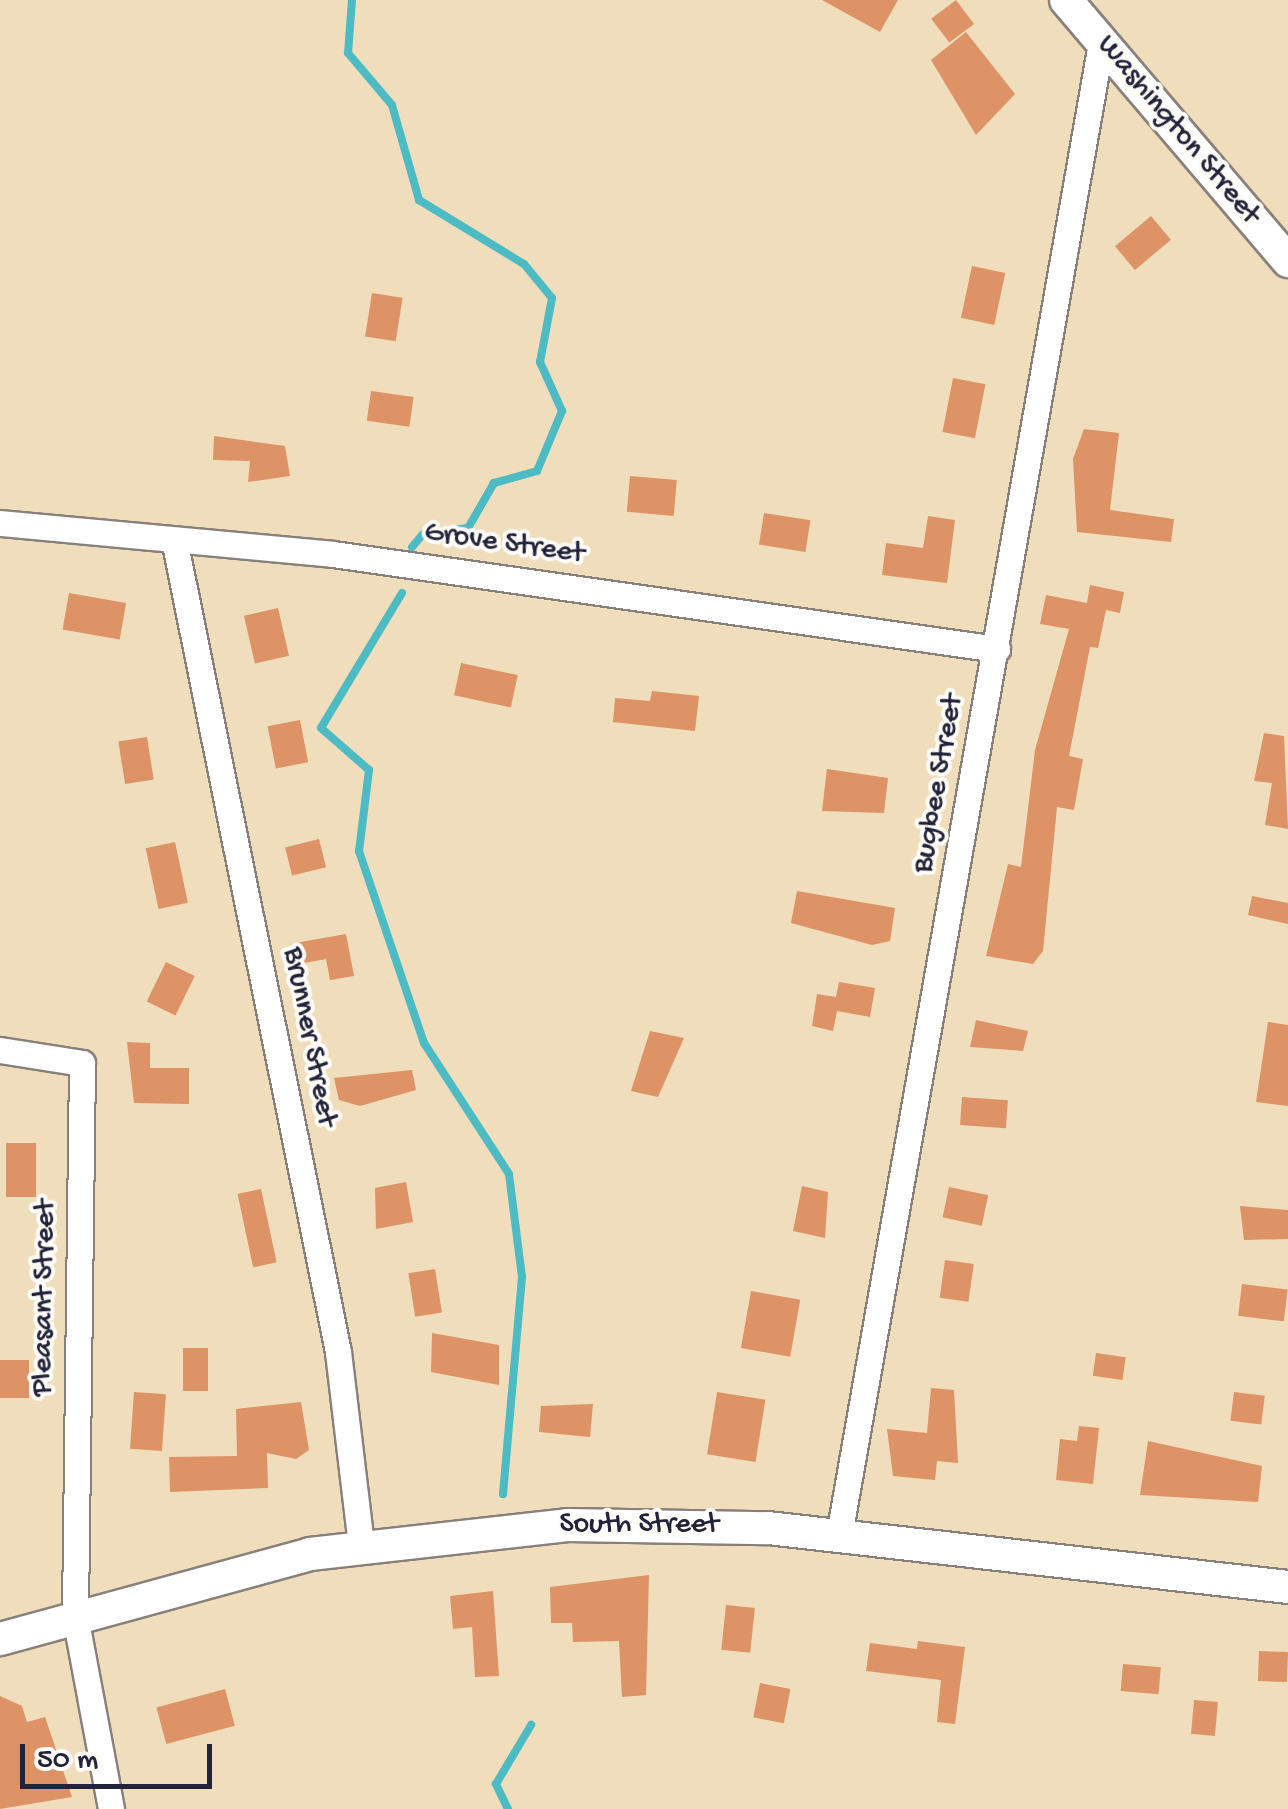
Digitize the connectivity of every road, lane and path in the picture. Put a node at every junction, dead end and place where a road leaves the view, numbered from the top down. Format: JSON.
{"nodes":[{"id":1,"x":1066,"y":0,"type":"edge"},
{"id":2,"x":1102,"y":43,"type":"junction"},
{"id":3,"x":1288,"y":262,"type":"edge"},
{"id":4,"x":0,"y":523,"type":"edge"},
{"id":5,"x":174,"y":544,"type":"junction"},
{"id":6,"x":997,"y":649,"type":"junction"},
{"id":7,"x":0,"y":1050,"type":"edge"},
{"id":8,"x":839,"y":1536,"type":"junction"},
{"id":9,"x":361,"y":1546,"type":"junction"},
{"id":10,"x":1288,"y":1587,"type":"edge"},
{"id":11,"x":75,"y":1616,"type":"junction"},
{"id":12,"x":0,"y":1639,"type":"edge"},
{"id":13,"x":110,"y":1809,"type":"edge"}],
"edges":[{"from":1,"to":2,"type":"main road","name":"Washington Street"},
{"from":2,"to":3,"type":"main road","name":"Washington Street"},
{"from":2,"to":6,"type":"street","name":"Bugbee Street"},
{"from":4,"to":5,"type":"street","name":"Grove Street"},
{"from":5,"to":6,"type":"street","name":"Grove Street"},
{"from":5,"to":9,"type":"street","name":"Brunner Street"},
{"from":6,"to":8,"type":"street","name":"Bugbee Street"},
{"from":7,"to":11,"type":"street","name":"Pleasant Street"},
{"from":8,"to":9,"type":"main road","name":"South Street"},
{"from":8,"to":10,"type":"main road","name":"South Street"},
{"from":9,"to":11,"type":"main road","name":"South Street"},
{"from":11,"to":12,"type":"main road","name":"South Street"},
{"from":11,"to":13,"type":"street"}]}
